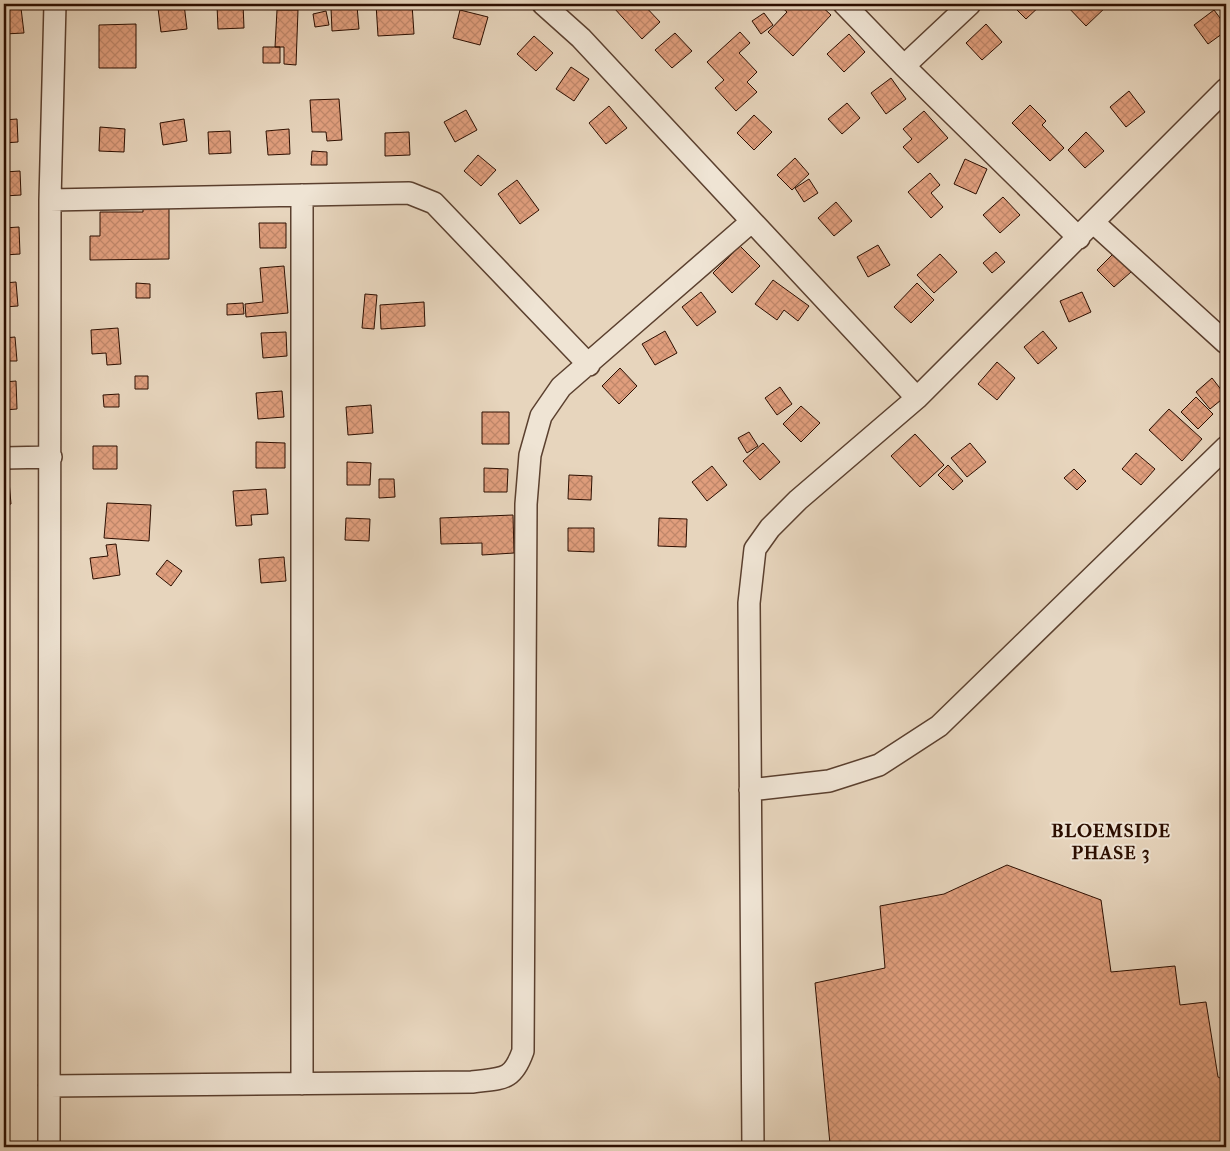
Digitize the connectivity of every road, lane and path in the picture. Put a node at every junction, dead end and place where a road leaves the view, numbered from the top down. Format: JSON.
{"nodes":[{"id":1,"x":55,"y":4,"type":"edge"},
{"id":2,"x":543,"y":4,"type":"edge"},
{"id":3,"x":844,"y":4,"type":"edge"},
{"id":4,"x":970,"y":4,"type":"edge"},
{"id":5,"x":904,"y":66,"type":"junction"},
{"id":6,"x":1224,"y":95,"type":"edge"},
{"id":7,"x":302,"y":195,"type":"junction"},
{"id":8,"x":50,"y":200,"type":"junction"},
{"id":9,"x":751,"y":222,"type":"junction"},
{"id":10,"x":1086,"y":230,"type":"junction"},
{"id":11,"x":1226,"y":344,"type":"edge"},
{"id":12,"x":590,"y":365,"type":"junction"},
{"id":13,"x":916,"y":398,"type":"junction"},
{"id":14,"x":1226,"y":447,"type":"edge"},
{"id":15,"x":51,"y":457,"type":"junction"},
{"id":16,"x":4,"y":458,"type":"edge"},
{"id":17,"x":750,"y":790,"type":"junction"},
{"id":18,"x":302,"y":1084,"type":"junction"},
{"id":19,"x":49,"y":1086,"type":"junction"},
{"id":20,"x":50,"y":1147,"type":"edge"},
{"id":21,"x":753,"y":1147,"type":"edge"}],
"edges":[{"from":1,"to":8,"type":"street"},
{"from":2,"to":9,"type":"street"},
{"from":3,"to":5,"type":"street"},
{"from":4,"to":5,"type":"street"},
{"from":5,"to":10,"type":"street"},
{"from":6,"to":10,"type":"street"},
{"from":7,"to":8,"type":"street"},
{"from":7,"to":12,"type":"street"},
{"from":7,"to":18,"type":"street"},
{"from":8,"to":15,"type":"street"},
{"from":9,"to":12,"type":"street"},
{"from":9,"to":13,"type":"street"},
{"from":10,"to":11,"type":"street"},
{"from":10,"to":13,"type":"street"},
{"from":12,"to":18,"type":"street"},
{"from":13,"to":17,"type":"street"},
{"from":14,"to":17,"type":"street"},
{"from":15,"to":16,"type":"street"},
{"from":15,"to":19,"type":"street"},
{"from":17,"to":21,"type":"street"},
{"from":18,"to":19,"type":"street"},
{"from":19,"to":20,"type":"street"}]}
